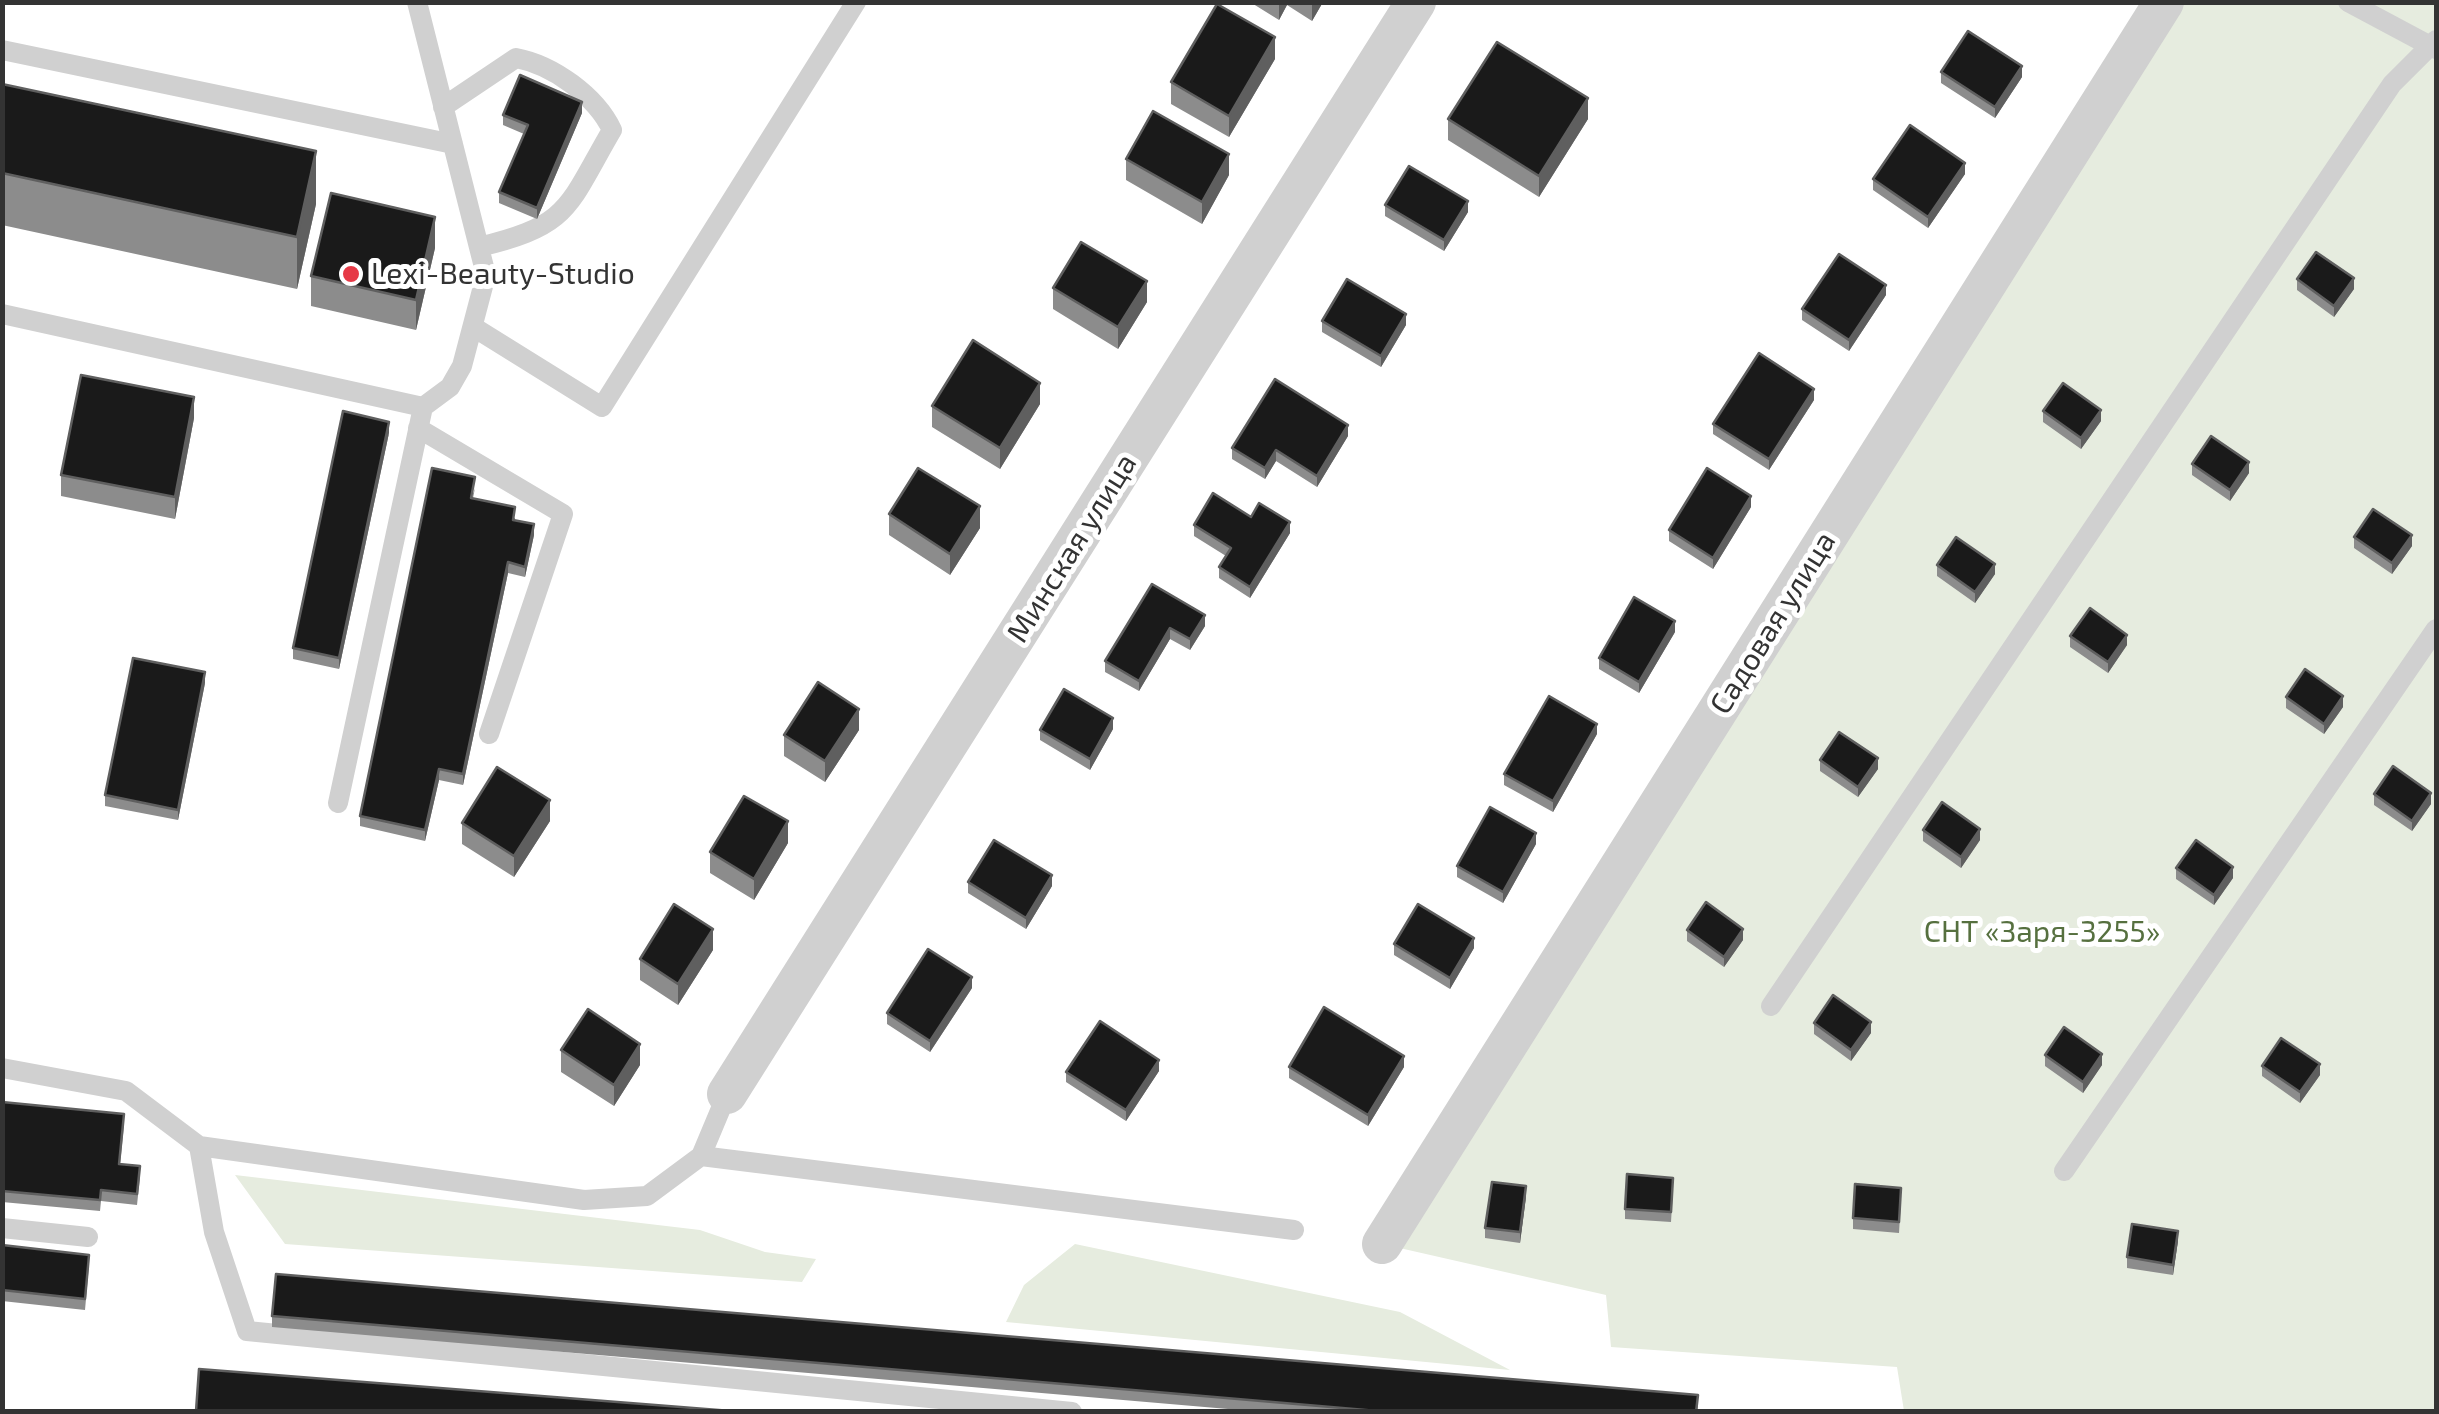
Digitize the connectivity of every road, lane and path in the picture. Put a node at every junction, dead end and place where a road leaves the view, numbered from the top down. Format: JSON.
{"nodes":[{"id":1,"x":417,"y":2,"type":"edge"},
{"id":2,"x":856,"y":2,"type":"edge"},
{"id":3,"x":1416,"y":2,"type":"edge"},
{"id":4,"x":2164,"y":2,"type":"edge"},
{"id":5,"x":2348,"y":2,"type":"edge"},
{"id":6,"x":2434,"y":45,"type":"edge"},
{"id":7,"x":2,"y":50,"type":"edge"},
{"id":8,"x":443,"y":108,"type":"junction"},
{"id":9,"x":452,"y":144,"type":"junction"},
{"id":10,"x":479,"y":247,"type":"junction"},
{"id":11,"x":2,"y":314,"type":"edge"},
{"id":12,"x":475,"y":328,"type":"junction"},
{"id":13,"x":423,"y":407,"type":"junction"},
{"id":14,"x":418,"y":428,"type":"junction"},
{"id":15,"x":2436,"y":629,"type":"edge"},
{"id":16,"x":489,"y":734,"type":"dead end"},
{"id":17,"x":338,"y":803,"type":"dead end"},
{"id":18,"x":1772,"y":1006,"type":"dead end"},
{"id":19,"x":2,"y":1068,"type":"edge"},
{"id":20,"x":727,"y":1094,"type":"joint"},
{"id":21,"x":199,"y":1146,"type":"junction"},
{"id":22,"x":701,"y":1156,"type":"junction"},
{"id":23,"x":2064,"y":1171,"type":"dead end"},
{"id":24,"x":2,"y":1228,"type":"edge"},
{"id":25,"x":1294,"y":1230,"type":"dead end"},
{"id":26,"x":88,"y":1237,"type":"dead end"},
{"id":27,"x":1382,"y":1244,"type":"dead end"},
{"id":28,"x":1072,"y":1412,"type":"edge"}],
"edges":[{"from":1,"to":8,"type":"lane"},
{"from":2,"to":12,"type":"lane"},
{"from":3,"to":20,"type":"street","name":"Минская улица"},
{"from":4,"to":27,"type":"street","name":"Садовая улица"},
{"from":5,"to":6,"type":"lane"},
{"from":6,"to":18,"type":"lane"},
{"from":7,"to":9,"type":"lane"},
{"from":8,"to":9,"type":"lane"},
{"from":8,"to":10,"type":"lane"},
{"from":9,"to":10,"type":"lane"},
{"from":10,"to":12,"type":"lane"},
{"from":11,"to":13,"type":"lane"},
{"from":12,"to":13,"type":"lane"},
{"from":13,"to":14,"type":"lane"},
{"from":14,"to":16,"type":"lane"},
{"from":14,"to":17,"type":"lane"},
{"from":15,"to":23,"type":"lane"},
{"from":19,"to":21,"type":"lane"},
{"from":20,"to":22,"type":"lane"},
{"from":21,"to":22,"type":"lane"},
{"from":21,"to":28,"type":"lane"},
{"from":22,"to":25,"type":"lane"},
{"from":24,"to":26,"type":"lane"}]}
